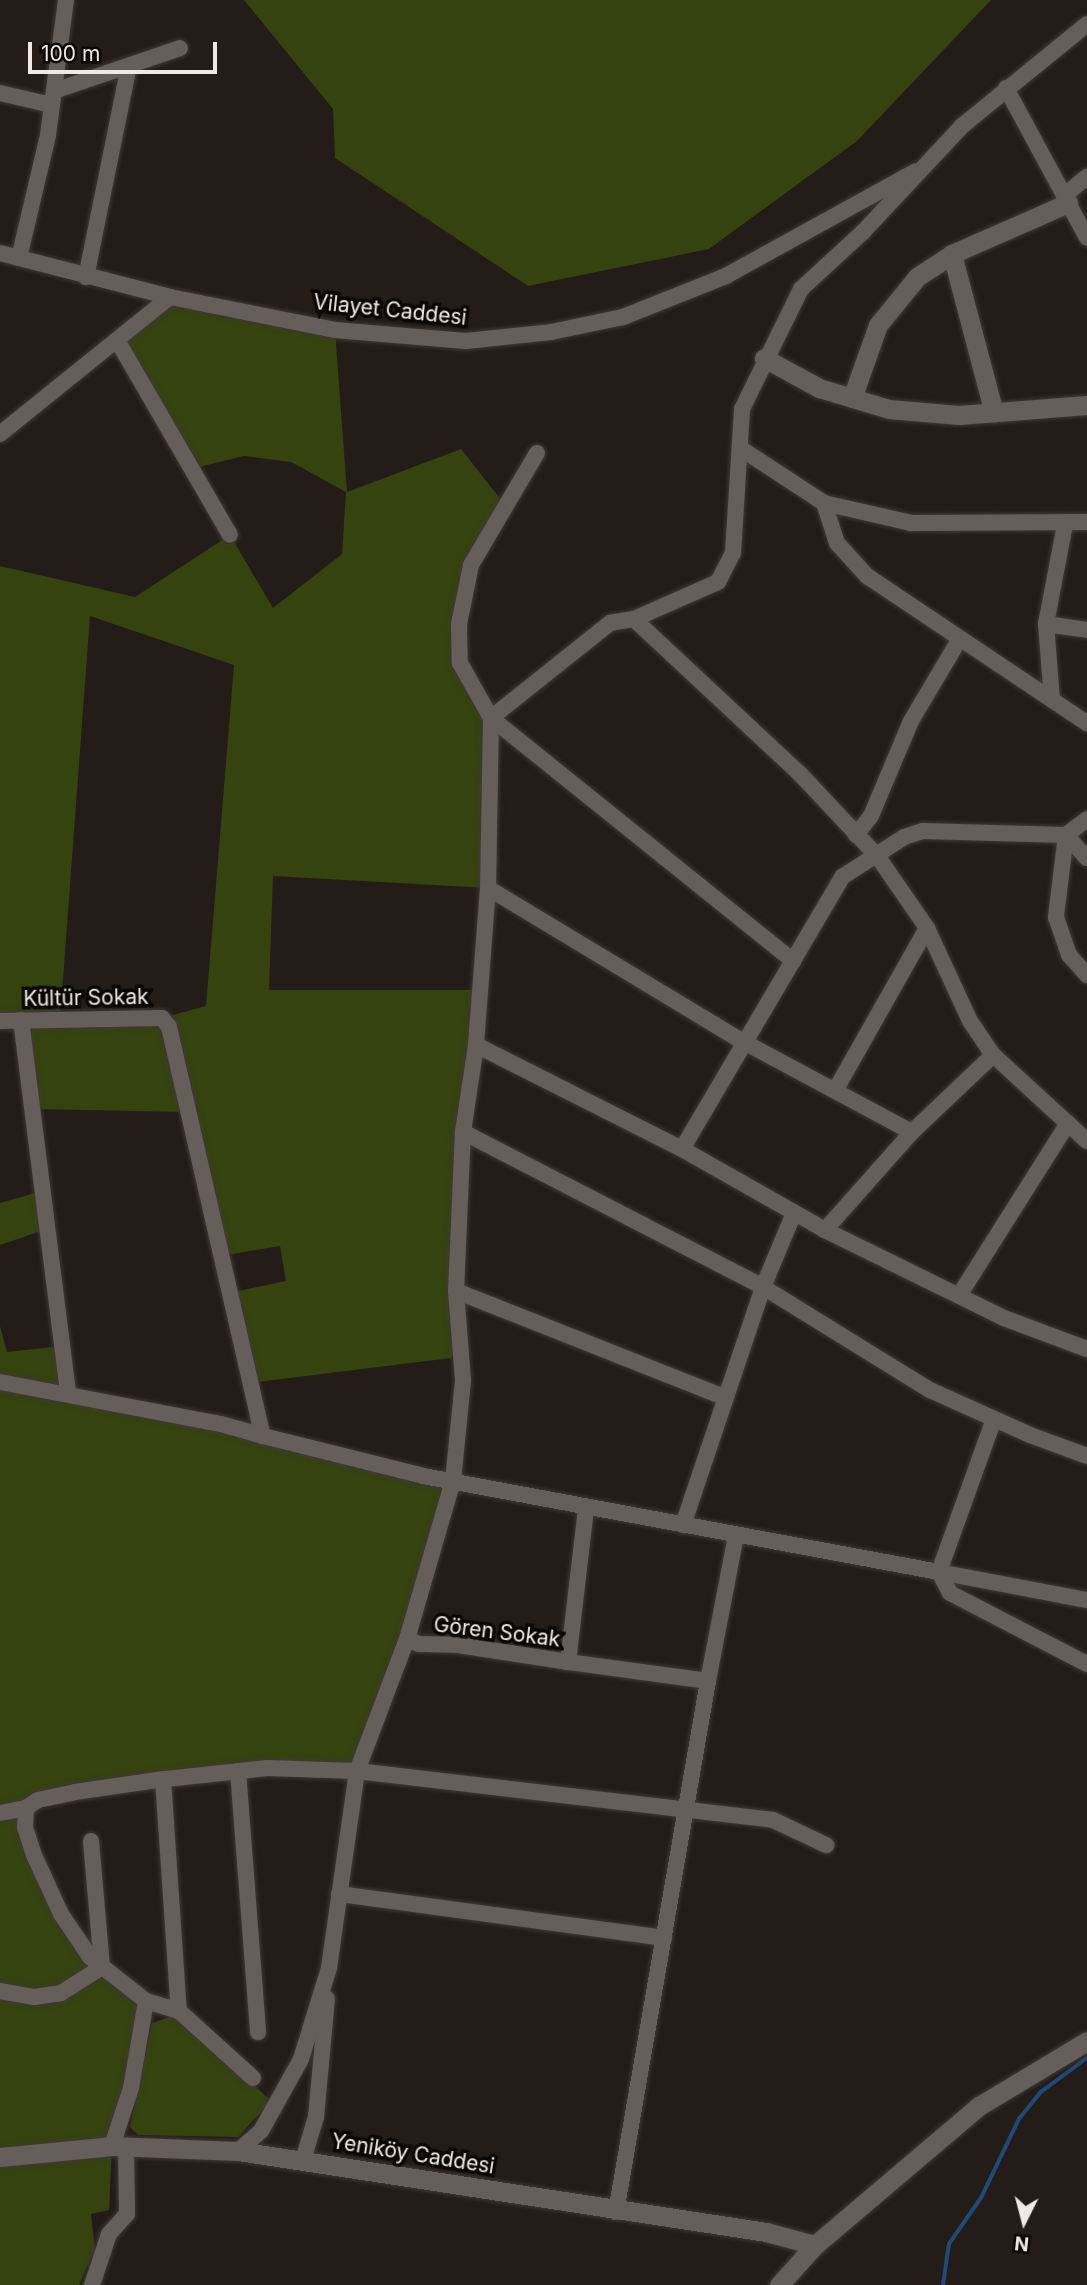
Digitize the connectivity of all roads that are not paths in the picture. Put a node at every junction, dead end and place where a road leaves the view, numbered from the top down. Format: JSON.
{"nodes":[{"id":1,"x":66,"y":0,"type":"edge"},
{"id":2,"x":1087,"y":24,"type":"edge"},
{"id":3,"x":180,"y":48,"type":"dead end"},
{"id":4,"x":129,"y":65,"type":"junction"},
{"id":5,"x":1006,"y":88,"type":"junction"},
{"id":6,"x":0,"y":93,"type":"edge"},
{"id":7,"x":53,"y":98,"type":"junction"},
{"id":8,"x":916,"y":171,"type":"junction"},
{"id":9,"x":1087,"y":177,"type":"edge"},
{"id":10,"x":1066,"y":199,"type":"junction"},
{"id":11,"x":1087,"y":238,"type":"edge"},
{"id":12,"x":952,"y":254,"type":"junction"},
{"id":13,"x":0,"y":255,"type":"edge"},
{"id":14,"x":19,"y":258,"type":"junction"},
{"id":15,"x":86,"y":277,"type":"junction"},
{"id":16,"x":170,"y":297,"type":"junction"},
{"id":17,"x":117,"y":340,"type":"junction"},
{"id":18,"x":764,"y":358,"type":"junction"},
{"id":19,"x":852,"y":398,"type":"junction"},
{"id":20,"x":1087,"y":404,"type":"edge"},
{"id":21,"x":994,"y":413,"type":"junction"},
{"id":22,"x":0,"y":434,"type":"edge"},
{"id":23,"x":740,"y":448,"type":"junction"},
{"id":24,"x":537,"y":453,"type":"dead end"},
{"id":25,"x":824,"y":503,"type":"junction"},
{"id":26,"x":1087,"y":522,"type":"edge"},
{"id":27,"x":1065,"y":524,"type":"junction"},
{"id":28,"x":230,"y":535,"type":"dead end"},
{"id":29,"x":634,"y":619,"type":"junction"},
{"id":30,"x":1046,"y":624,"type":"junction"},
{"id":31,"x":1087,"y":629,"type":"edge"},
{"id":32,"x":959,"y":640,"type":"junction"},
{"id":33,"x":1052,"y":700,"type":"junction"},
{"id":34,"x":491,"y":718,"type":"junction"},
{"id":35,"x":1087,"y":723,"type":"edge"},
{"id":36,"x":1087,"y":819,"type":"edge"},
{"id":37,"x":856,"y":835,"type":"junction"},
{"id":38,"x":1066,"y":835,"type":"junction"},
{"id":39,"x":878,"y":857,"type":"junction"},
{"id":40,"x":1087,"y":858,"type":"edge"},
{"id":41,"x":488,"y":888,"type":"junction"},
{"id":42,"x":927,"y":928,"type":"junction"},
{"id":43,"x":793,"y":961,"type":"junction"},
{"id":44,"x":1087,"y":975,"type":"edge"},
{"id":45,"x":21,"y":1020,"type":"junction"},
{"id":46,"x":0,"y":1021,"type":"edge"},
{"id":47,"x":742,"y":1041,"type":"junction"},
{"id":48,"x":476,"y":1045,"type":"junction"},
{"id":49,"x":993,"y":1055,"type":"junction"},
{"id":50,"x":836,"y":1089,"type":"junction"},
{"id":51,"x":1068,"y":1123,"type":"junction"},
{"id":52,"x":463,"y":1132,"type":"junction"},
{"id":53,"x":912,"y":1132,"type":"junction"},
{"id":54,"x":1087,"y":1141,"type":"edge"},
{"id":55,"x":682,"y":1149,"type":"junction"},
{"id":56,"x":794,"y":1213,"type":"junction"},
{"id":57,"x":825,"y":1230,"type":"junction"},
{"id":58,"x":762,"y":1287,"type":"junction"},
{"id":59,"x":456,"y":1292,"type":"junction"},
{"id":60,"x":960,"y":1294,"type":"junction"},
{"id":61,"x":1087,"y":1349,"type":"edge"},
{"id":62,"x":0,"y":1382,"type":"edge"},
{"id":63,"x":68,"y":1394,"type":"junction"},
{"id":64,"x":724,"y":1397,"type":"junction"},
{"id":65,"x":993,"y":1419,"type":"junction"},
{"id":66,"x":263,"y":1436,"type":"junction"},
{"id":67,"x":1087,"y":1456,"type":"edge"},
{"id":68,"x":453,"y":1481,"type":"junction"},
{"id":69,"x":586,"y":1508,"type":"junction"},
{"id":70,"x":683,"y":1525,"type":"junction"},
{"id":71,"x":736,"y":1535,"type":"junction"},
{"id":72,"x":939,"y":1573,"type":"junction"},
{"id":73,"x":1087,"y":1600,"type":"edge"},
{"id":74,"x":407,"y":1639,"type":"junction"},
{"id":75,"x":568,"y":1662,"type":"junction"},
{"id":76,"x":1087,"y":1664,"type":"edge"},
{"id":77,"x":708,"y":1681,"type":"junction"},
{"id":78,"x":238,"y":1771,"type":"junction"},
{"id":79,"x":358,"y":1771,"type":"junction"},
{"id":80,"x":163,"y":1779,"type":"junction"},
{"id":81,"x":26,"y":1808,"type":"junction"},
{"id":82,"x":0,"y":1813,"type":"edge"},
{"id":83,"x":685,"y":1813,"type":"junction"},
{"id":84,"x":91,"y":1841,"type":"dead end"},
{"id":85,"x":826,"y":1845,"type":"dead end"},
{"id":86,"x":339,"y":1894,"type":"junction"},
{"id":87,"x":664,"y":1938,"type":"junction"},
{"id":88,"x":102,"y":1966,"type":"junction"},
{"id":89,"x":330,"y":1968,"type":"junction"},
{"id":90,"x":0,"y":1991,"type":"edge"},
{"id":91,"x":146,"y":2001,"type":"junction"},
{"id":92,"x":179,"y":2011,"type":"junction"},
{"id":93,"x":258,"y":2032,"type":"dead end"},
{"id":94,"x":1087,"y":2040,"type":"edge"},
{"id":95,"x":253,"y":2078,"type":"dead end"},
{"id":96,"x":119,"y":2146,"type":"junction"},
{"id":97,"x":238,"y":2151,"type":"junction"},
{"id":98,"x":0,"y":2157,"type":"edge"},
{"id":99,"x":303,"y":2160,"type":"junction"},
{"id":100,"x":616,"y":2212,"type":"junction"},
{"id":101,"x":815,"y":2245,"type":"junction"},
{"id":102,"x":92,"y":2285,"type":"edge"},
{"id":103,"x":779,"y":2285,"type":"edge"}],
"edges":[{"from":1,"to":7,"type":"street"},
{"from":2,"to":5,"type":"street"},
{"from":3,"to":4,"type":"street"},
{"from":4,"to":7,"type":"street"},
{"from":4,"to":15,"type":"street"},
{"from":5,"to":8,"type":"street"},
{"from":5,"to":10,"type":"street"},
{"from":6,"to":7,"type":"street"},
{"from":7,"to":14,"type":"street"},
{"from":8,"to":16,"type":"street","name":"Vilayet Caddesi"},
{"from":8,"to":18,"type":"street"},
{"from":9,"to":10,"type":"street"},
{"from":10,"to":11,"type":"street"},
{"from":10,"to":12,"type":"street"},
{"from":12,"to":19,"type":"street"},
{"from":12,"to":21,"type":"street"},
{"from":13,"to":14,"type":"street","name":"Vilayet Caddesi"},
{"from":14,"to":15,"type":"street","name":"Vilayet Caddesi"},
{"from":15,"to":16,"type":"street","name":"Vilayet Caddesi"},
{"from":16,"to":17,"type":"street"},
{"from":17,"to":22,"type":"street"},
{"from":17,"to":28,"type":"street"},
{"from":18,"to":19,"type":"street"},
{"from":18,"to":23,"type":"street"},
{"from":19,"to":21,"type":"street"},
{"from":20,"to":21,"type":"street"},
{"from":23,"to":25,"type":"street"},
{"from":23,"to":29,"type":"street"},
{"from":24,"to":34,"type":"street"},
{"from":25,"to":27,"type":"street"},
{"from":25,"to":32,"type":"street"},
{"from":26,"to":27,"type":"street"},
{"from":27,"to":30,"type":"street"},
{"from":29,"to":34,"type":"street"},
{"from":29,"to":37,"type":"street"},
{"from":30,"to":31,"type":"street"},
{"from":30,"to":33,"type":"street"},
{"from":32,"to":33,"type":"street"},
{"from":32,"to":37,"type":"street"},
{"from":33,"to":35,"type":"street"},
{"from":34,"to":41,"type":"street"},
{"from":34,"to":43,"type":"street"},
{"from":36,"to":38,"type":"street"},
{"from":37,"to":39,"type":"street"},
{"from":38,"to":39,"type":"street"},
{"from":38,"to":40,"type":"street"},
{"from":38,"to":44,"type":"street"},
{"from":39,"to":42,"type":"street"},
{"from":39,"to":43,"type":"street"},
{"from":41,"to":47,"type":"street"},
{"from":41,"to":48,"type":"street"},
{"from":42,"to":49,"type":"street"},
{"from":42,"to":50,"type":"street"},
{"from":43,"to":47,"type":"street"},
{"from":45,"to":46,"type":"street","name":"Kültür Sokak"},
{"from":45,"to":63,"type":"street"},
{"from":45,"to":66,"type":"street","name":"Kültür Sokak"},
{"from":47,"to":50,"type":"street"},
{"from":47,"to":55,"type":"street"},
{"from":48,"to":52,"type":"street"},
{"from":48,"to":55,"type":"street"},
{"from":49,"to":51,"type":"street"},
{"from":49,"to":53,"type":"street"},
{"from":50,"to":53,"type":"street"},
{"from":51,"to":54,"type":"street"},
{"from":51,"to":60,"type":"street"},
{"from":52,"to":58,"type":"street"},
{"from":52,"to":59,"type":"street"},
{"from":53,"to":57,"type":"street"},
{"from":55,"to":56,"type":"street"},
{"from":56,"to":57,"type":"street"},
{"from":56,"to":58,"type":"street"},
{"from":57,"to":60,"type":"street"},
{"from":58,"to":64,"type":"street"},
{"from":58,"to":65,"type":"street"},
{"from":59,"to":64,"type":"street"},
{"from":59,"to":68,"type":"street"},
{"from":60,"to":61,"type":"street"},
{"from":62,"to":63,"type":"street"},
{"from":63,"to":66,"type":"street"},
{"from":64,"to":70,"type":"street"},
{"from":65,"to":67,"type":"street"},
{"from":65,"to":72,"type":"street"},
{"from":66,"to":68,"type":"street"},
{"from":68,"to":69,"type":"street"},
{"from":68,"to":74,"type":"street"},
{"from":69,"to":70,"type":"street"},
{"from":69,"to":75,"type":"street","name":"Gören Sokak"},
{"from":70,"to":71,"type":"street"},
{"from":71,"to":72,"type":"street"},
{"from":71,"to":77,"type":"street"},
{"from":72,"to":73,"type":"street"},
{"from":72,"to":76,"type":"street"},
{"from":74,"to":75,"type":"street","name":"Gören Sokak"},
{"from":74,"to":79,"type":"street","name":"Gören Sokak"},
{"from":75,"to":77,"type":"street"},
{"from":77,"to":83,"type":"street"},
{"from":78,"to":79,"type":"street"},
{"from":78,"to":80,"type":"street"},
{"from":78,"to":93,"type":"street"},
{"from":79,"to":83,"type":"street"},
{"from":79,"to":86,"type":"street","name":"Gören Sokak"},
{"from":80,"to":81,"type":"street"},
{"from":80,"to":92,"type":"street"},
{"from":81,"to":82,"type":"street"},
{"from":81,"to":88,"type":"street"},
{"from":83,"to":85,"type":"street"},
{"from":83,"to":87,"type":"street"},
{"from":84,"to":88,"type":"street"},
{"from":86,"to":87,"type":"street"},
{"from":86,"to":89,"type":"street","name":"Gören Sokak"},
{"from":87,"to":100,"type":"street"},
{"from":88,"to":90,"type":"street"},
{"from":88,"to":91,"type":"street"},
{"from":89,"to":97,"type":"street"},
{"from":89,"to":99,"type":"street"},
{"from":91,"to":92,"type":"street"},
{"from":91,"to":96,"type":"street"},
{"from":92,"to":95,"type":"street"},
{"from":94,"to":101,"type":"street"},
{"from":96,"to":97,"type":"street","name":"Yeniköy Caddesi"},
{"from":96,"to":98,"type":"street","name":"Yeniköy Caddesi"},
{"from":96,"to":102,"type":"street"},
{"from":97,"to":99,"type":"street","name":"Yeniköy Caddesi"},
{"from":99,"to":100,"type":"street","name":"Yeniköy Caddesi"},
{"from":100,"to":101,"type":"street","name":"Yeniköy Caddesi"},
{"from":101,"to":103,"type":"street"}]}
